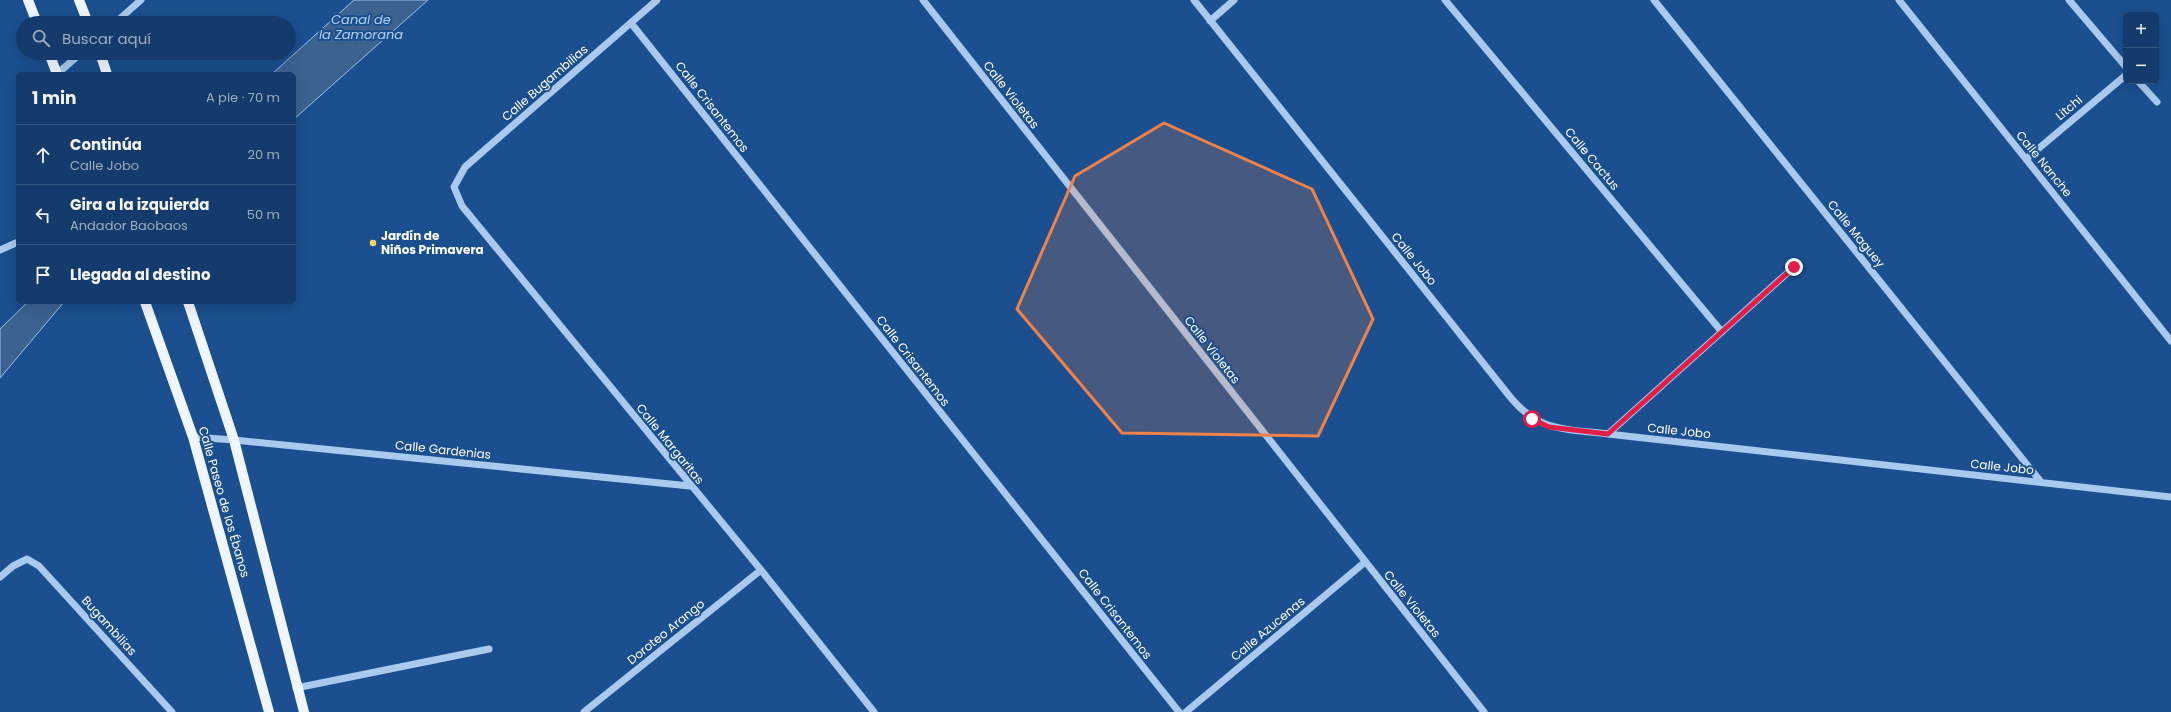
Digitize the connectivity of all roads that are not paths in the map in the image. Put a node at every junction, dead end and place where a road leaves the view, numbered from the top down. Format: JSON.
{"nodes":[{"id":1,"x":28,"y":0,"type":"edge"},
{"id":2,"x":79,"y":0,"type":"edge"},
{"id":3,"x":141,"y":0,"type":"edge"},
{"id":4,"x":657,"y":0,"type":"edge"},
{"id":5,"x":923,"y":0,"type":"edge"},
{"id":6,"x":1194,"y":0,"type":"edge"},
{"id":7,"x":1234,"y":0,"type":"edge"},
{"id":8,"x":1445,"y":0,"type":"edge"},
{"id":9,"x":1654,"y":0,"type":"edge"},
{"id":10,"x":1899,"y":0,"type":"edge"},
{"id":11,"x":2069,"y":0,"type":"edge"},
{"id":12,"x":34,"y":16,"type":"edge"},
{"id":13,"x":85,"y":16,"type":"edge"},
{"id":14,"x":123,"y":16,"type":"edge"},
{"id":15,"x":1210,"y":20,"type":"junction"},
{"id":16,"x":631,"y":23,"type":"junction"},
{"id":17,"x":52,"y":60,"type":"edge"},
{"id":18,"x":73,"y":60,"type":"edge"},
{"id":19,"x":102,"y":60,"type":"edge"},
{"id":20,"x":2123,"y":63,"type":"edge"},
{"id":21,"x":56,"y":72,"type":"edge"},
{"id":22,"x":59,"y":72,"type":"edge"},
{"id":23,"x":106,"y":72,"type":"edge"},
{"id":24,"x":2123,"y":78,"type":"edge"},
{"id":25,"x":2141,"y":84,"type":"edge"},
{"id":26,"x":2157,"y":102,"type":"dead end"},
{"id":27,"x":2026,"y":159,"type":"junction"},
{"id":28,"x":454,"y":187,"type":"joint"},
{"id":29,"x":16,"y":243,"type":"edge"},
{"id":30,"x":0,"y":250,"type":"edge"},
{"id":31,"x":1794,"y":267,"type":"dead end"},
{"id":32,"x":146,"y":304,"type":"edge"},
{"id":33,"x":189,"y":304,"type":"edge"},
{"id":34,"x":1722,"y":332,"type":"junction"},
{"id":35,"x":2171,"y":341,"type":"edge"},
{"id":36,"x":1608,"y":434,"type":"junction"},
{"id":37,"x":193,"y":437,"type":"junction"},
{"id":38,"x":234,"y":440,"type":"junction"},
{"id":39,"x":2041,"y":482,"type":"junction"},
{"id":40,"x":690,"y":486,"type":"junction"},
{"id":41,"x":2171,"y":497,"type":"edge"},
{"id":42,"x":1365,"y":562,"type":"junction"},
{"id":43,"x":761,"y":570,"type":"junction"},
{"id":44,"x":0,"y":577,"type":"edge"},
{"id":45,"x":489,"y":649,"type":"dead end"},
{"id":46,"x":296,"y":688,"type":"junction"},
{"id":47,"x":172,"y":712,"type":"edge"},
{"id":48,"x":269,"y":712,"type":"edge"},
{"id":49,"x":304,"y":712,"type":"edge"},
{"id":50,"x":584,"y":712,"type":"edge"},
{"id":51,"x":874,"y":712,"type":"edge"},
{"id":52,"x":1179,"y":712,"type":"edge"},
{"id":53,"x":1186,"y":712,"type":"edge"},
{"id":54,"x":1484,"y":712,"type":"edge"}],
"edges":[{"from":1,"to":12,"type":"main road"},
{"from":2,"to":13,"type":"main road"},
{"from":3,"to":14,"type":"street"},
{"from":4,"to":16,"type":"street","name":"Calle Bugambilias"},
{"from":5,"to":42,"type":"street","name":"Calle Violetas"},
{"from":6,"to":15,"type":"street","name":"Calle Jobo"},
{"from":7,"to":15,"type":"street"},
{"from":8,"to":34,"type":"street","name":"Calle Cactus"},
{"from":9,"to":39,"type":"street","name":"Calle Maguey"},
{"from":10,"to":27,"type":"street","name":"Calle Nanche"},
{"from":11,"to":20,"type":"street"},
{"from":15,"to":36,"type":"street","name":"Calle Jobo"},
{"from":16,"to":28,"type":"street","name":"Calle Bugambilias"},
{"from":16,"to":52,"type":"street","name":"Calle Crisantemos"},
{"from":17,"to":21,"type":"main road"},
{"from":18,"to":22,"type":"street"},
{"from":19,"to":23,"type":"main road"},
{"from":24,"to":27,"type":"street","name":"Litchi"},
{"from":25,"to":26,"type":"street"},
{"from":27,"to":35,"type":"street","name":"Calle Nanche"},
{"from":28,"to":40,"type":"street","name":"Calle Margaritas"},
{"from":29,"to":30,"type":"street"},
{"from":31,"to":34,"type":"street"},
{"from":32,"to":37,"type":"main road","name":"Calle Paseo de los Ébanos"},
{"from":33,"to":38,"type":"main road","name":"Calle Paseo de los Ébanos"},
{"from":34,"to":36,"type":"street"},
{"from":36,"to":39,"type":"street","name":"Calle Jobo"},
{"from":37,"to":38,"type":"street","name":"Calle Gardenias"},
{"from":37,"to":48,"type":"main road","name":"Calle Paseo de los Ébanos"},
{"from":38,"to":40,"type":"street","name":"Calle Gardenias"},
{"from":38,"to":46,"type":"main road","name":"Calle Paseo de los Ébanos"},
{"from":39,"to":41,"type":"street","name":"Calle Jobo"},
{"from":40,"to":43,"type":"street","name":"Calle Margaritas"},
{"from":42,"to":53,"type":"street","name":"Calle Azucenas"},
{"from":42,"to":54,"type":"street","name":"Calle Violetas"},
{"from":43,"to":50,"type":"street","name":"Doroteo Arango"},
{"from":43,"to":51,"type":"street","name":"Calle Margaritas"},
{"from":44,"to":47,"type":"street","name":"Bugambilias"},
{"from":45,"to":46,"type":"street"},
{"from":46,"to":49,"type":"main road","name":"Calle Paseo de los Ébanos"}]}
